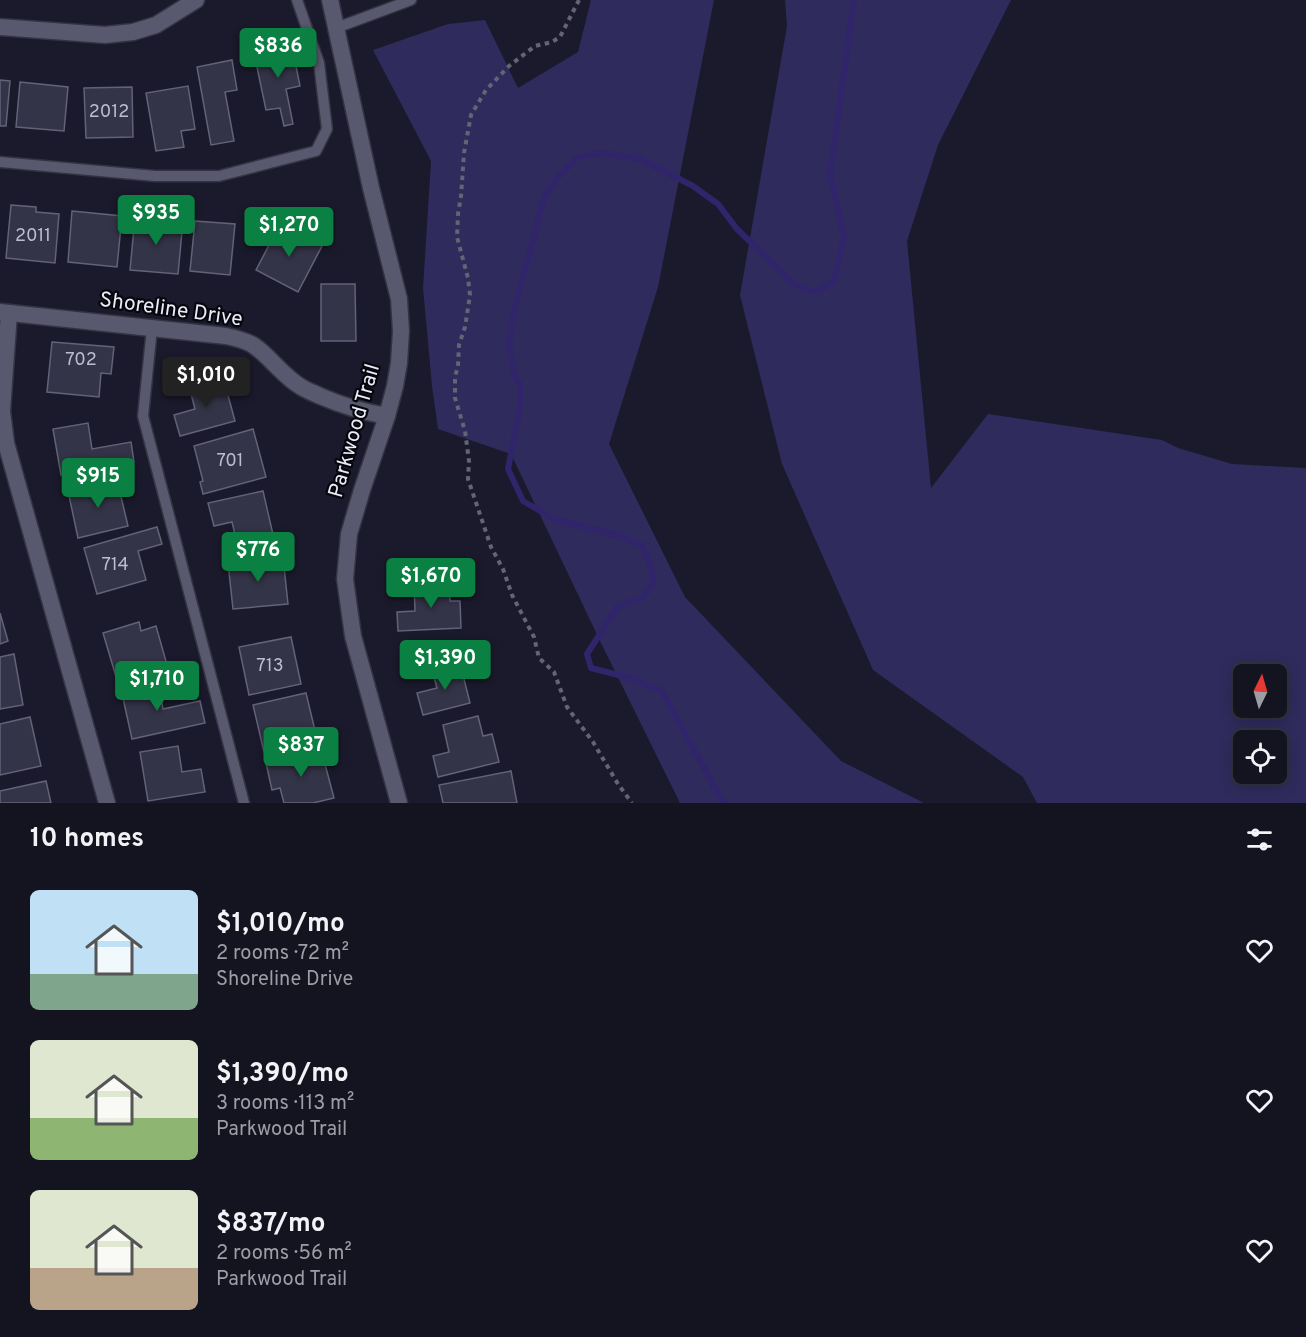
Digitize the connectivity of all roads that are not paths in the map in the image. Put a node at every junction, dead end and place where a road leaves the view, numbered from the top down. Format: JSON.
{"nodes":[{"id":1,"x":196,"y":0,"type":"edge"},
{"id":2,"x":297,"y":0,"type":"edge"},
{"id":3,"x":330,"y":0,"type":"edge"},
{"id":4,"x":411,"y":0,"type":"edge"},
{"id":5,"x":0,"y":27,"type":"edge"},
{"id":6,"x":336,"y":28,"type":"junction"},
{"id":7,"x":0,"y":162,"type":"edge"},
{"id":8,"x":4,"y":312,"type":"edge"},
{"id":9,"x":152,"y":328,"type":"junction"},
{"id":10,"x":387,"y":416,"type":"junction"},
{"id":11,"x":107,"y":803,"type":"edge"},
{"id":12,"x":244,"y":803,"type":"edge"},
{"id":13,"x":399,"y":803,"type":"edge"}],
"edges":[{"from":1,"to":5,"type":"street"},
{"from":2,"to":7,"type":"lane"},
{"from":3,"to":6,"type":"street","name":"Parkwood Trail"},
{"from":4,"to":6,"type":"lane"},
{"from":6,"to":10,"type":"street","name":"Parkwood Trail"},
{"from":8,"to":9,"type":"street","name":"Shoreline Drive"},
{"from":8,"to":11,"type":"street"},
{"from":9,"to":10,"type":"street","name":"Shoreline Drive"},
{"from":9,"to":12,"type":"lane"},
{"from":10,"to":13,"type":"street","name":"Parkwood Trail"}]}
